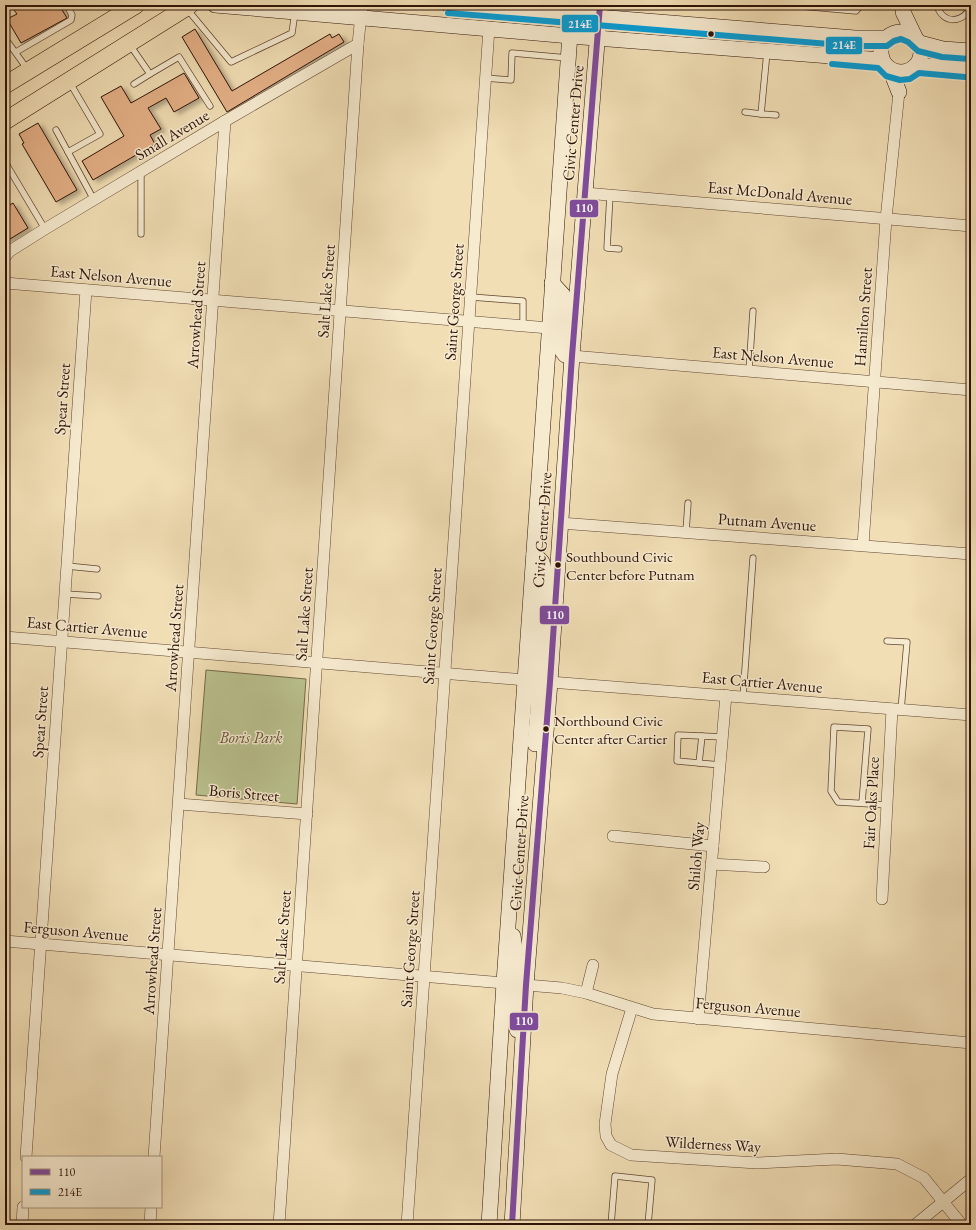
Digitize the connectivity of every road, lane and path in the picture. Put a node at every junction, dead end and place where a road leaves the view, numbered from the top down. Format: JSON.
{"nodes":[{"id":1,"x":67,"y":5,"type":"edge"},
{"id":2,"x":136,"y":5,"type":"edge"},
{"id":3,"x":215,"y":5,"type":"edge"},
{"id":4,"x":454,"y":5,"type":"edge"},
{"id":5,"x":788,"y":5,"type":"edge"},
{"id":6,"x":861,"y":5,"type":"edge"},
{"id":7,"x":937,"y":5,"type":"edge"},
{"id":8,"x":188,"y":6,"type":"edge"},
{"id":9,"x":970,"y":8,"type":"edge"},
{"id":10,"x":904,"y":9,"type":"edge"},
{"id":11,"x":572,"y":10,"type":"edge"},
{"id":12,"x":361,"y":11,"type":"edge"},
{"id":13,"x":599,"y":11,"type":"edge"},
{"id":14,"x":295,"y":12,"type":"junction"},
{"id":15,"x":488,"y":28,"type":"junction"},
{"id":16,"x":570,"y":36,"type":"junction"},
{"id":17,"x":888,"y":36,"type":"junction"},
{"id":18,"x":5,"y":38,"type":"edge"},
{"id":19,"x":598,"y":38,"type":"junction"},
{"id":20,"x":917,"y":40,"type":"junction"},
{"id":21,"x":129,"y":43,"type":"junction"},
{"id":22,"x":358,"y":44,"type":"junction"},
{"id":23,"x":767,"y":50,"type":"junction"},
{"id":24,"x":971,"y":51,"type":"edge"},
{"id":25,"x":16,"y":52,"type":"junction"},
{"id":26,"x":568,"y":58,"type":"junction"},
{"id":27,"x":886,"y":64,"type":"junction"},
{"id":28,"x":913,"y":68,"type":"junction"},
{"id":29,"x":971,"y":70,"type":"edge"},
{"id":30,"x":29,"y":71,"type":"junction"},
{"id":31,"x":150,"y":74,"type":"junction"},
{"id":32,"x":485,"y":78,"type":"junction"},
{"id":33,"x":69,"y":81,"type":"junction"},
{"id":34,"x":134,"y":84,"type":"dead end"},
{"id":35,"x":5,"y":85,"type":"edge"},
{"id":36,"x":899,"y":92,"type":"junction"},
{"id":37,"x":210,"y":106,"type":"dead end"},
{"id":38,"x":745,"y":112,"type":"dead end"},
{"id":39,"x":761,"y":114,"type":"junction"},
{"id":40,"x":776,"y":115,"type":"dead end"},
{"id":41,"x":5,"y":121,"type":"edge"},
{"id":42,"x":225,"y":121,"type":"junction"},
{"id":43,"x":56,"y":130,"type":"dead end"},
{"id":44,"x":68,"y":152,"type":"junction"},
{"id":45,"x":5,"y":162,"type":"edge"},
{"id":46,"x":140,"y":173,"type":"junction"},
{"id":47,"x":585,"y":193,"type":"junction"},
{"id":48,"x":610,"y":195,"type":"junction"},
{"id":49,"x":94,"y":200,"type":"junction"},
{"id":50,"x":886,"y":219,"type":"junction"},
{"id":51,"x":971,"y":226,"type":"edge"},
{"id":52,"x":45,"y":229,"type":"junction"},
{"id":53,"x":141,"y":234,"type":"dead end"},
{"id":54,"x":619,"y":249,"type":"dead end"},
{"id":55,"x":5,"y":257,"type":"edge"},
{"id":56,"x":5,"y":283,"type":"edge"},
{"id":57,"x":552,"y":283,"type":"junction"},
{"id":58,"x":86,"y":290,"type":"junction"},
{"id":59,"x":471,"y":297,"type":"junction"},
{"id":60,"x":213,"y":300,"type":"junction"},
{"id":61,"x":341,"y":311,"type":"junction"},
{"id":62,"x":753,"y":312,"type":"dead end"},
{"id":63,"x":469,"y":322,"type":"junction"},
{"id":64,"x":523,"y":326,"type":"junction"},
{"id":65,"x":549,"y":328,"type":"junction"},
{"id":66,"x":572,"y":356,"type":"junction"},
{"id":67,"x":749,"y":371,"type":"junction"},
{"id":68,"x":874,"y":381,"type":"junction"},
{"id":69,"x":971,"y":390,"type":"edge"},
{"id":70,"x":688,"y":503,"type":"dead end"},
{"id":71,"x":560,"y":523,"type":"junction"},
{"id":72,"x":686,"y":532,"type":"junction"},
{"id":73,"x":862,"y":545,"type":"junction"},
{"id":74,"x":534,"y":554,"type":"junction"},
{"id":75,"x":971,"y":554,"type":"edge"},
{"id":76,"x":753,"y":558,"type":"dead end"},
{"id":77,"x":67,"y":566,"type":"junction"},
{"id":78,"x":97,"y":570,"type":"dead end"},
{"id":79,"x":65,"y":594,"type":"junction"},
{"id":80,"x":98,"y":596,"type":"dead end"},
{"id":81,"x":5,"y":637,"type":"edge"},
{"id":82,"x":62,"y":641,"type":"junction"},
{"id":83,"x":887,"y":641,"type":"dead end"},
{"id":84,"x":189,"y":652,"type":"junction"},
{"id":85,"x":317,"y":663,"type":"junction"},
{"id":86,"x":445,"y":674,"type":"junction"},
{"id":87,"x":525,"y":680,"type":"junction"},
{"id":88,"x":550,"y":682,"type":"junction"},
{"id":89,"x":726,"y":696,"type":"junction"},
{"id":90,"x":743,"y":697,"type":"junction"},
{"id":91,"x":897,"y":709,"type":"junction"},
{"id":92,"x":971,"y":715,"type":"edge"},
{"id":93,"x":702,"y":736,"type":"junction"},
{"id":94,"x":723,"y":737,"type":"junction"},
{"id":95,"x":699,"y":763,"type":"junction"},
{"id":96,"x":720,"y":765,"type":"junction"},
{"id":97,"x":541,"y":803,"type":"junction"},
{"id":98,"x":862,"y":803,"type":"junction"},
{"id":99,"x":179,"y":804,"type":"junction"},
{"id":100,"x":887,"y":805,"type":"junction"},
{"id":101,"x":307,"y":814,"type":"junction"},
{"id":102,"x":613,"y":836,"type":"dead end"},
{"id":103,"x":713,"y":846,"type":"junction"},
{"id":104,"x":712,"y":864,"type":"junction"},
{"id":105,"x":764,"y":867,"type":"dead end"},
{"id":106,"x":882,"y":899,"type":"dead end"},
{"id":107,"x":509,"y":904,"type":"junction"},
{"id":108,"x":5,"y":941,"type":"edge"},
{"id":109,"x":41,"y":944,"type":"junction"},
{"id":110,"x":168,"y":955,"type":"junction"},
{"id":111,"x":297,"y":966,"type":"junction"},
{"id":112,"x":593,"y":966,"type":"dead end"},
{"id":113,"x":424,"y":976,"type":"junction"},
{"id":114,"x":504,"y":983,"type":"junction"},
{"id":115,"x":526,"y":985,"type":"junction"},
{"id":116,"x":586,"y":993,"type":"junction"},
{"id":117,"x":632,"y":1008,"type":"junction"},
{"id":118,"x":698,"y":1019,"type":"junction"},
{"id":119,"x":971,"y":1043,"type":"edge"},
{"id":120,"x":522,"y":1059,"type":"junction"},
{"id":121,"x":26,"y":1156,"type":"edge"},
{"id":122,"x":154,"y":1156,"type":"edge"},
{"id":123,"x":971,"y":1179,"type":"edge"},
{"id":124,"x":944,"y":1201,"type":"junction"},
{"id":125,"x":23,"y":1208,"type":"edge"},
{"id":126,"x":151,"y":1208,"type":"edge"},
{"id":127,"x":22,"y":1225,"type":"edge"},
{"id":128,"x":150,"y":1225,"type":"edge"},
{"id":129,"x":279,"y":1225,"type":"edge"},
{"id":130,"x":407,"y":1225,"type":"edge"},
{"id":131,"x":489,"y":1225,"type":"edge"},
{"id":132,"x":512,"y":1225,"type":"edge"},
{"id":133,"x":611,"y":1225,"type":"edge"},
{"id":134,"x":648,"y":1225,"type":"edge"},
{"id":135,"x":915,"y":1225,"type":"edge"},
{"id":136,"x":962,"y":1225,"type":"edge"}],
"edges":[{"from":1,"to":25,"type":"lane"},
{"from":2,"to":30,"type":"main road"},
{"from":3,"to":14,"type":"main road"},
{"from":4,"to":11,"type":"main road"},
{"from":5,"to":6,"type":"lane"},
{"from":7,"to":9,"type":"lane"},
{"from":8,"to":14,"type":"lane"},
{"from":8,"to":21,"type":"main road"},
{"from":10,"to":17,"type":"main road"},
{"from":10,"to":20,"type":"main road"},
{"from":11,"to":13,"type":"main road"},
{"from":11,"to":16,"type":"main road","name":"Civic Center Drive"},
{"from":12,"to":14,"type":"main road"},
{"from":12,"to":15,"type":"main road"},
{"from":12,"to":22,"type":"street","name":"Salt Lake Street"},
{"from":13,"to":17,"type":"main road"},
{"from":13,"to":19,"type":"main road","name":"Civic Center Drive"},
{"from":15,"to":16,"type":"main road"},
{"from":15,"to":32,"type":"street","name":"Saint George Street"},
{"from":16,"to":19,"type":"main road"},
{"from":16,"to":26,"type":"main road","name":"Civic Center Drive"},
{"from":17,"to":20,"type":"main road"},
{"from":17,"to":27,"type":"main road"},
{"from":18,"to":25,"type":"lane"},
{"from":19,"to":23,"type":"main road"},
{"from":19,"to":47,"type":"main road","name":"Civic Center Drive"},
{"from":20,"to":24,"type":"main road"},
{"from":20,"to":28,"type":"main road"},
{"from":21,"to":31,"type":"lane"},
{"from":21,"to":33,"type":"main road"},
{"from":22,"to":42,"type":"street","name":"Small Avenue"},
{"from":22,"to":61,"type":"street","name":"Salt Lake Street"},
{"from":23,"to":27,"type":"main road"},
{"from":23,"to":39,"type":"lane"},
{"from":25,"to":30,"type":"lane"},
{"from":26,"to":32,"type":"lane"},
{"from":26,"to":57,"type":"main road","name":"Civic Center Drive"},
{"from":27,"to":28,"type":"main road"},
{"from":27,"to":36,"type":"main road"},
{"from":28,"to":29,"type":"main road"},
{"from":28,"to":36,"type":"main road"},
{"from":30,"to":35,"type":"main road"},
{"from":31,"to":34,"type":"lane"},
{"from":31,"to":37,"type":"lane"},
{"from":32,"to":59,"type":"street","name":"Saint George Street"},
{"from":33,"to":41,"type":"main road"},
{"from":33,"to":44,"type":"lane"},
{"from":36,"to":50,"type":"street","name":"Hamilton Street"},
{"from":38,"to":39,"type":"lane"},
{"from":39,"to":40,"type":"lane"},
{"from":42,"to":46,"type":"street","name":"Small Avenue"},
{"from":42,"to":60,"type":"street","name":"Arrowhead Street"},
{"from":43,"to":44,"type":"lane"},
{"from":44,"to":49,"type":"lane"},
{"from":45,"to":52,"type":"lane"},
{"from":46,"to":49,"type":"street","name":"Small Avenue"},
{"from":46,"to":53,"type":"lane"},
{"from":47,"to":48,"type":"street","name":"East McDonald Avenue"},
{"from":47,"to":66,"type":"main road","name":"Civic Center Drive"},
{"from":48,"to":50,"type":"street","name":"East McDonald Avenue"},
{"from":48,"to":54,"type":"lane"},
{"from":49,"to":52,"type":"street","name":"Small Avenue"},
{"from":50,"to":51,"type":"street","name":"East McDonald Avenue"},
{"from":50,"to":68,"type":"street","name":"Hamilton Street"},
{"from":52,"to":55,"type":"street","name":"Small Avenue"},
{"from":56,"to":58,"type":"street","name":"East Nelson Avenue"},
{"from":57,"to":65,"type":"main road","name":"Civic Center Drive"},
{"from":57,"to":66,"type":"main road"},
{"from":58,"to":60,"type":"street","name":"East Nelson Avenue"},
{"from":58,"to":77,"type":"street","name":"Spear Street"},
{"from":59,"to":63,"type":"street","name":"Saint George Street"},
{"from":59,"to":64,"type":"lane"},
{"from":60,"to":61,"type":"street","name":"East Nelson Avenue"},
{"from":60,"to":84,"type":"street","name":"Arrowhead Street"},
{"from":61,"to":63,"type":"street","name":"East Nelson Avenue"},
{"from":61,"to":85,"type":"street","name":"Salt Lake Street"},
{"from":62,"to":67,"type":"lane"},
{"from":63,"to":64,"type":"street","name":"East Nelson Avenue"},
{"from":63,"to":86,"type":"street","name":"Saint George Street"},
{"from":64,"to":65,"type":"street","name":"East Nelson Avenue"},
{"from":65,"to":74,"type":"main road","name":"Civic Center Drive"},
{"from":66,"to":67,"type":"street","name":"East Nelson Avenue"},
{"from":66,"to":71,"type":"main road","name":"Civic Center Drive"},
{"from":67,"to":68,"type":"street","name":"East Nelson Avenue"},
{"from":68,"to":69,"type":"street","name":"East Nelson Avenue"},
{"from":68,"to":73,"type":"street","name":"Hamilton Street"},
{"from":70,"to":72,"type":"lane"},
{"from":71,"to":72,"type":"street","name":"Putnam Avenue"},
{"from":71,"to":88,"type":"main road","name":"Civic Center Drive"},
{"from":72,"to":73,"type":"street","name":"Putnam Avenue"},
{"from":73,"to":75,"type":"street","name":"Putnam Avenue"},
{"from":74,"to":87,"type":"main road","name":"Civic Center Drive"},
{"from":74,"to":88,"type":"main road"},
{"from":76,"to":90,"type":"lane"},
{"from":77,"to":78,"type":"lane"},
{"from":77,"to":79,"type":"street","name":"Spear Street"},
{"from":79,"to":80,"type":"lane"},
{"from":79,"to":82,"type":"street","name":"Spear Street"},
{"from":81,"to":82,"type":"street","name":"East Cartier Avenue"},
{"from":82,"to":84,"type":"street","name":"East Cartier Avenue"},
{"from":82,"to":109,"type":"street","name":"Spear Street"},
{"from":83,"to":91,"type":"lane"},
{"from":84,"to":85,"type":"street","name":"East Cartier Avenue"},
{"from":84,"to":99,"type":"street","name":"Arrowhead Street"},
{"from":85,"to":86,"type":"street","name":"East Cartier Avenue"},
{"from":85,"to":101,"type":"street","name":"Salt Lake Street"},
{"from":86,"to":87,"type":"street","name":"East Cartier Avenue"},
{"from":86,"to":113,"type":"street","name":"Saint George Street"},
{"from":87,"to":97,"type":"main road"},
{"from":87,"to":107,"type":"main road","name":"Civic Center Drive"},
{"from":88,"to":89,"type":"street","name":"East Cartier Avenue"},
{"from":88,"to":97,"type":"main road","name":"Civic Center Drive"},
{"from":89,"to":90,"type":"street","name":"East Cartier Avenue"},
{"from":89,"to":94,"type":"street","name":"Shiloh Way"},
{"from":90,"to":91,"type":"street","name":"East Cartier Avenue"},
{"from":91,"to":92,"type":"street","name":"East Cartier Avenue"},
{"from":91,"to":100,"type":"street","name":"Fair Oaks Place"},
{"from":93,"to":94,"type":"lane"},
{"from":93,"to":95,"type":"lane"},
{"from":93,"to":95,"type":"lane"},
{"from":94,"to":96,"type":"street","name":"Shiloh Way"},
{"from":95,"to":96,"type":"lane"},
{"from":96,"to":103,"type":"street","name":"Shiloh Way"},
{"from":97,"to":115,"type":"main road","name":"Civic Center Drive"},
{"from":98,"to":98,"type":"lane"},
{"from":98,"to":100,"type":"lane"},
{"from":99,"to":101,"type":"street","name":"Boris Street"},
{"from":99,"to":110,"type":"street","name":"Arrowhead Street"},
{"from":100,"to":106,"type":"street","name":"Fair Oaks Place"},
{"from":101,"to":111,"type":"street","name":"Salt Lake Street"},
{"from":102,"to":103,"type":"street"},
{"from":103,"to":104,"type":"street","name":"Shiloh Way"},
{"from":104,"to":105,"type":"street"},
{"from":104,"to":118,"type":"street","name":"Shiloh Way"},
{"from":107,"to":114,"type":"main road","name":"Civic Center Drive"},
{"from":107,"to":115,"type":"main road"},
{"from":108,"to":109,"type":"street","name":"Ferguson Avenue"},
{"from":109,"to":110,"type":"street","name":"Ferguson Avenue"},
{"from":109,"to":121,"type":"street","name":"Spear Street"},
{"from":110,"to":111,"type":"street","name":"Ferguson Avenue"},
{"from":110,"to":122,"type":"street","name":"Arrowhead Street"},
{"from":111,"to":113,"type":"street","name":"Ferguson Avenue"},
{"from":111,"to":129,"type":"street","name":"Salt Lake Street"},
{"from":112,"to":116,"type":"street"},
{"from":113,"to":114,"type":"street","name":"Ferguson Avenue"},
{"from":113,"to":130,"type":"street","name":"Saint George Street"},
{"from":114,"to":120,"type":"main road"},
{"from":114,"to":131,"type":"main road","name":"Civic Center Drive"},
{"from":115,"to":116,"type":"street","name":"Ferguson Avenue"},
{"from":115,"to":120,"type":"main road","name":"Civic Center Drive"},
{"from":116,"to":117,"type":"street","name":"Ferguson Avenue"},
{"from":117,"to":118,"type":"street","name":"Ferguson Avenue"},
{"from":117,"to":124,"type":"street","name":"Wilderness Way"},
{"from":118,"to":119,"type":"street","name":"Ferguson Avenue"},
{"from":120,"to":132,"type":"main road","name":"Civic Center Drive"},
{"from":123,"to":124,"type":"street"},
{"from":124,"to":135,"type":"street"},
{"from":124,"to":136,"type":"street","name":"Wilderness Way"},
{"from":125,"to":127,"type":"street"},
{"from":126,"to":128,"type":"street"},
{"from":133,"to":134,"type":"lane"}]}
